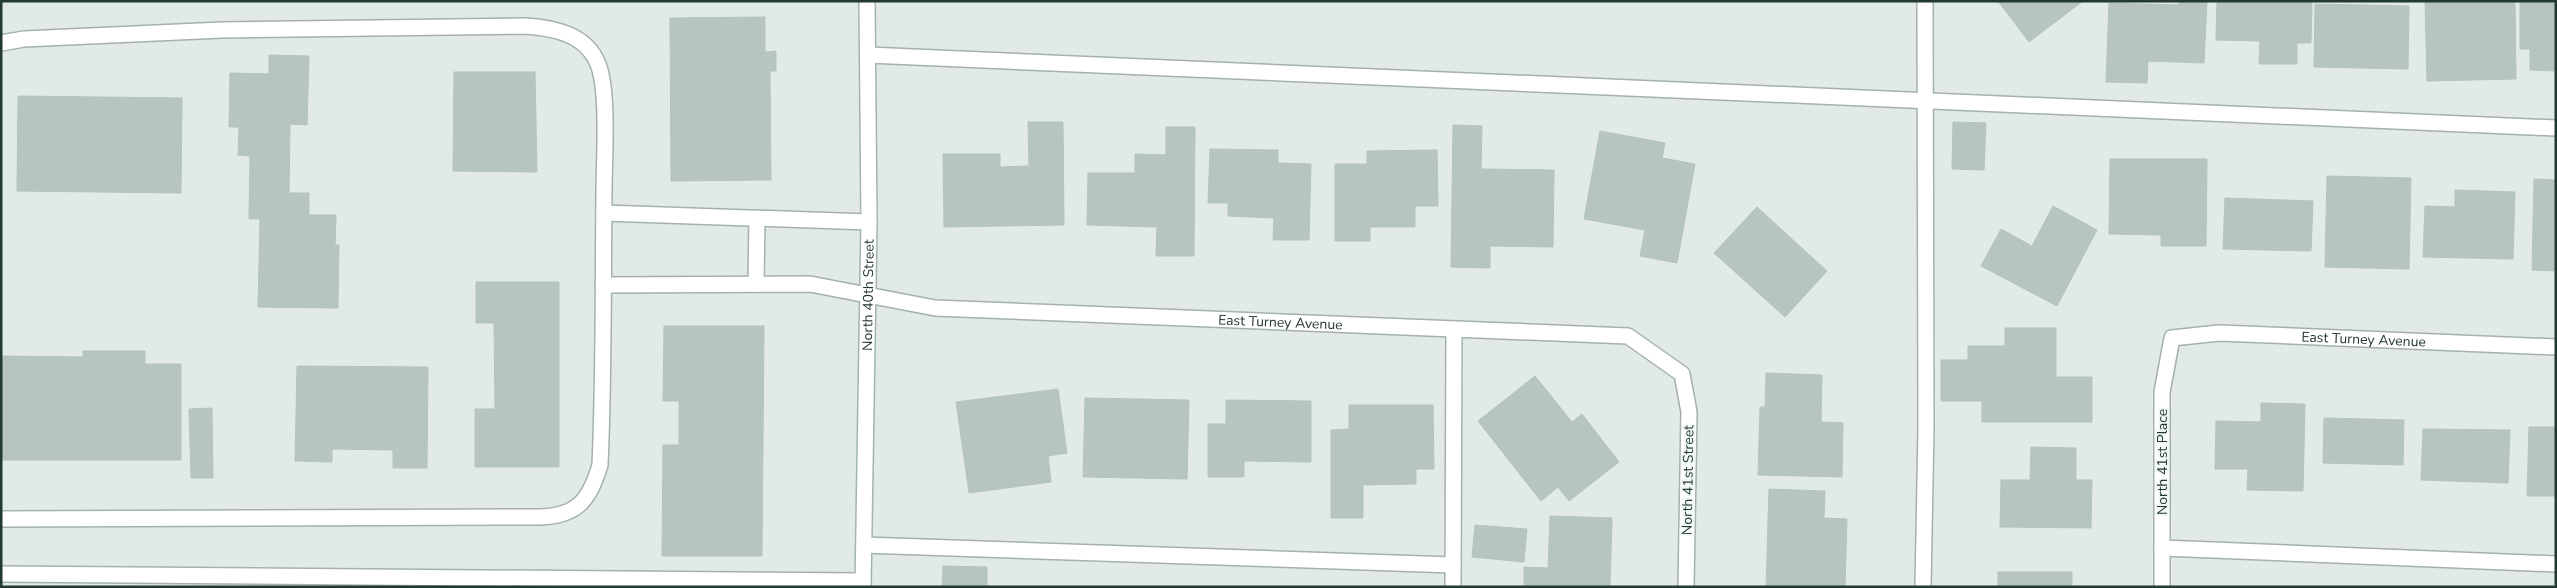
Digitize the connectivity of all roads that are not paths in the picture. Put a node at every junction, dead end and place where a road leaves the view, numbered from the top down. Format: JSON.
{"nodes":[{"id":1,"x":867,"y":1,"type":"edge"},
{"id":2,"x":1925,"y":1,"type":"edge"},
{"id":3,"x":1,"y":44,"type":"edge"},
{"id":4,"x":868,"y":55,"type":"junction"},
{"id":5,"x":1924,"y":102,"type":"junction"},
{"id":6,"x":2556,"y":128,"type":"edge"},
{"id":7,"x":604,"y":213,"type":"junction"},
{"id":8,"x":757,"y":218,"type":"junction"},
{"id":9,"x":869,"y":222,"type":"junction"},
{"id":10,"x":756,"y":284,"type":"junction"},
{"id":11,"x":603,"y":285,"type":"junction"},
{"id":12,"x":868,"y":296,"type":"junction"},
{"id":13,"x":1454,"y":329,"type":"junction"},
{"id":14,"x":2172,"y":338,"type":"joint"},
{"id":15,"x":2556,"y":347,"type":"edge"},
{"id":16,"x":1682,"y":374,"type":"joint"},
{"id":17,"x":1,"y":519,"type":"edge"},
{"id":18,"x":864,"y":545,"type":"junction"},
{"id":19,"x":2162,"y":548,"type":"junction"},
{"id":20,"x":1453,"y":564,"type":"junction"},
{"id":21,"x":2556,"y":564,"type":"edge"},
{"id":22,"x":1,"y":574,"type":"edge"},
{"id":23,"x":863,"y":584,"type":"edge"},
{"id":24,"x":1453,"y":587,"type":"edge"},
{"id":25,"x":1686,"y":587,"type":"edge"},
{"id":26,"x":1923,"y":587,"type":"edge"},
{"id":27,"x":2162,"y":587,"type":"edge"}],
"edges":[{"from":1,"to":4,"type":"street","name":"North 40th Street"},
{"from":2,"to":5,"type":"street"},
{"from":3,"to":7,"type":"street"},
{"from":4,"to":5,"type":"street"},
{"from":4,"to":9,"type":"street","name":"North 40th Street"},
{"from":5,"to":6,"type":"street"},
{"from":5,"to":26,"type":"street"},
{"from":7,"to":8,"type":"street"},
{"from":7,"to":11,"type":"street"},
{"from":8,"to":9,"type":"street"},
{"from":8,"to":10,"type":"street"},
{"from":9,"to":12,"type":"street","name":"North 40th Street"},
{"from":10,"to":11,"type":"street","name":"East Turney Avenue"},
{"from":10,"to":12,"type":"street","name":"East Turney Avenue"},
{"from":11,"to":17,"type":"street"},
{"from":12,"to":13,"type":"street","name":"East Turney Avenue"},
{"from":12,"to":18,"type":"street","name":"North 40th Street"},
{"from":13,"to":16,"type":"street","name":"East Turney Avenue"},
{"from":13,"to":20,"type":"street"},
{"from":14,"to":15,"type":"street","name":"East Turney Avenue"},
{"from":14,"to":19,"type":"street","name":"North 41st Place"},
{"from":16,"to":25,"type":"street","name":"North 41st Street"},
{"from":18,"to":20,"type":"street"},
{"from":18,"to":23,"type":"street","name":"North 40th Street"},
{"from":19,"to":21,"type":"street"},
{"from":19,"to":27,"type":"street","name":"North 41st Place"},
{"from":20,"to":24,"type":"street"},
{"from":22,"to":23,"type":"street"}]}
